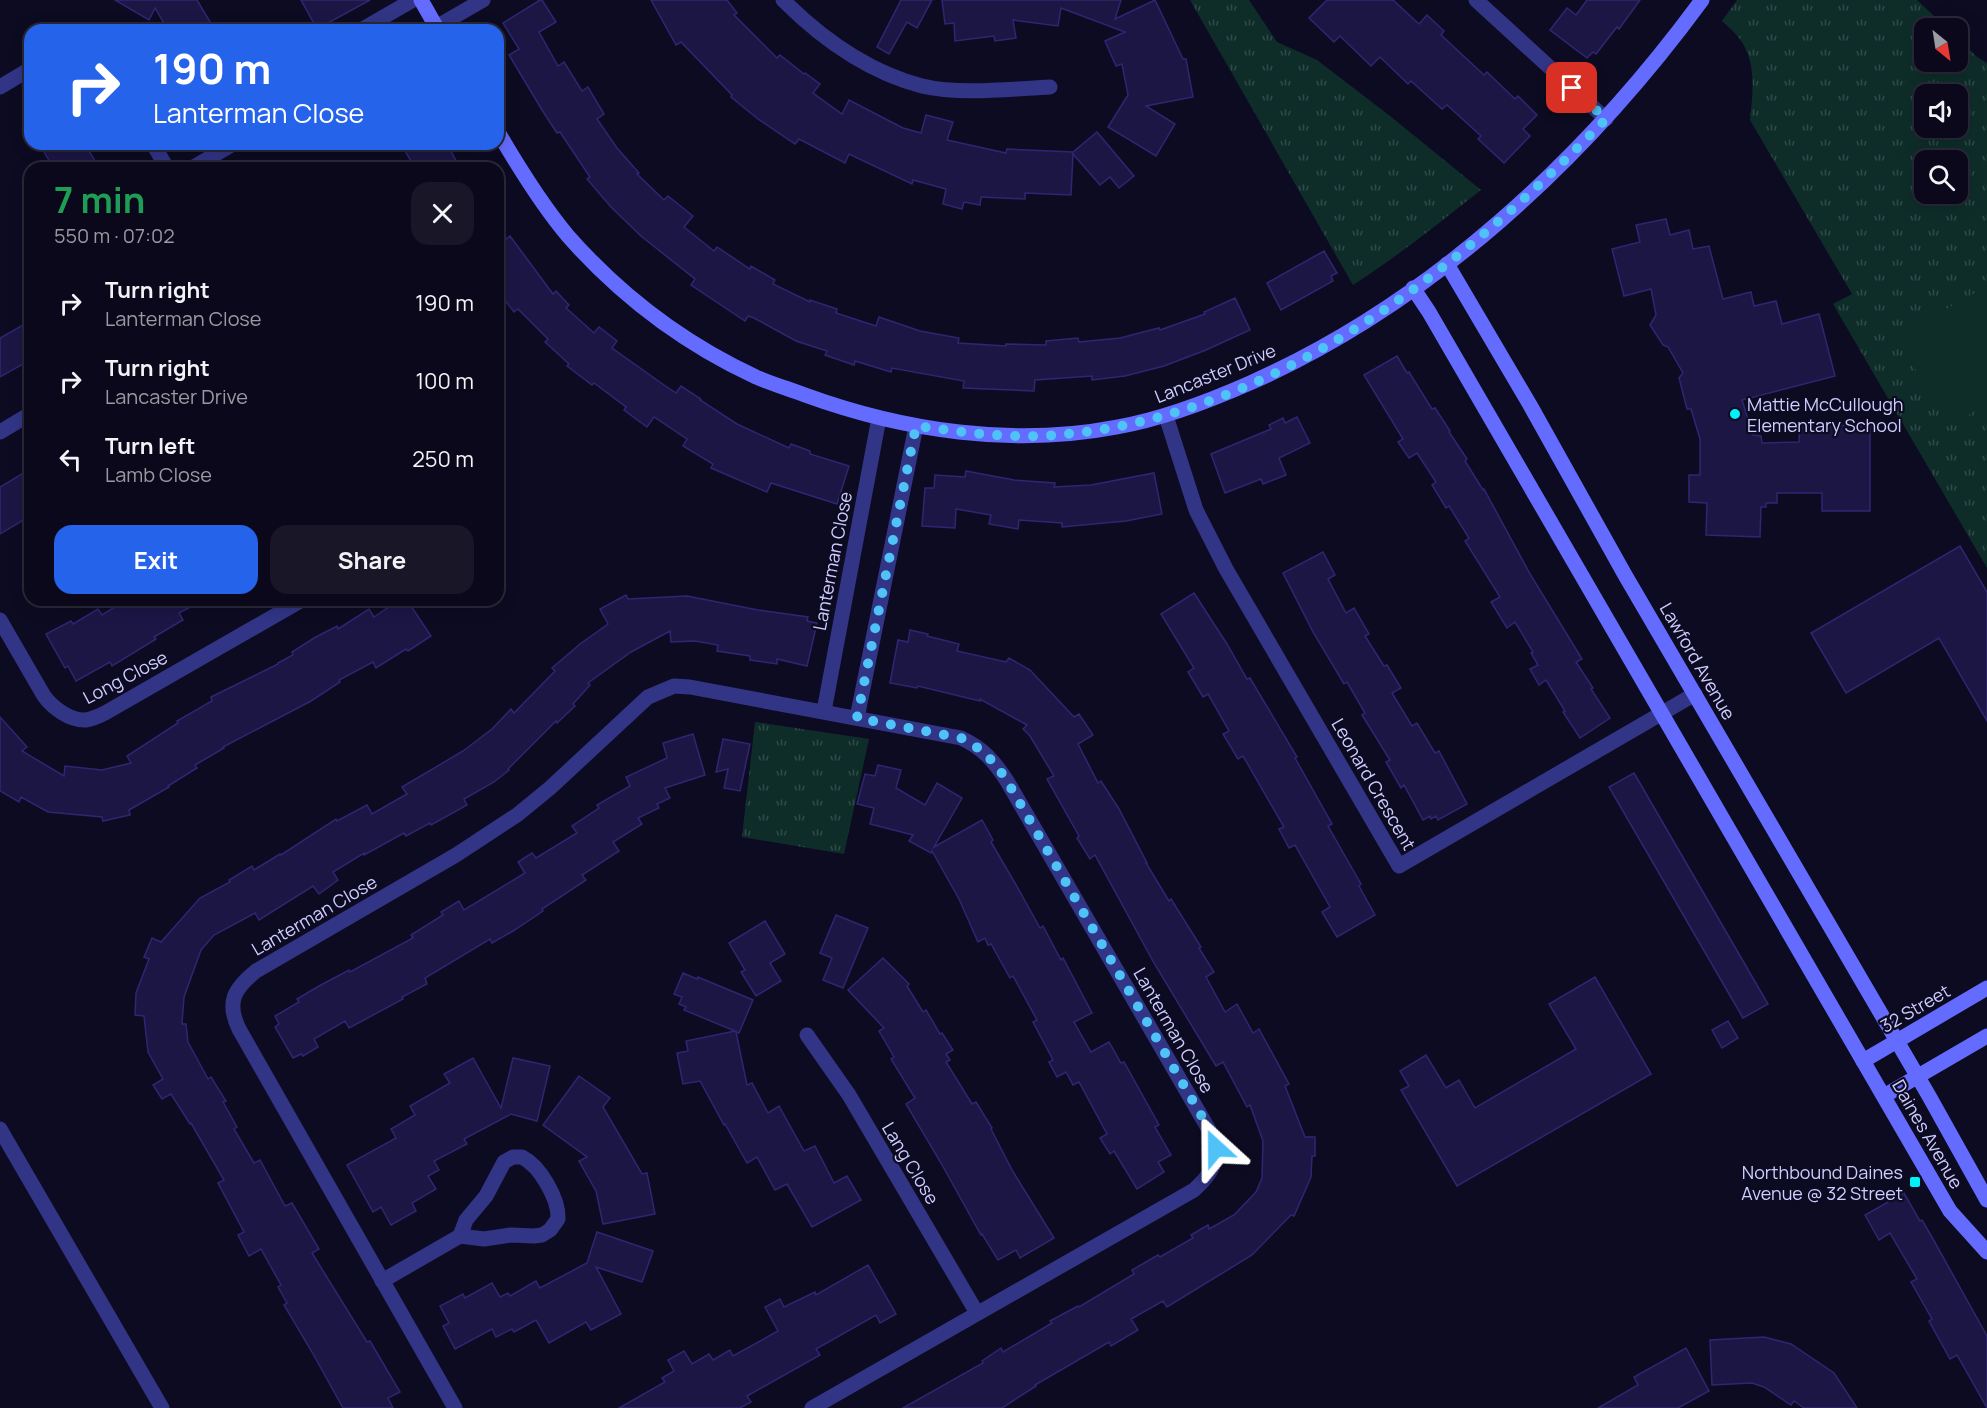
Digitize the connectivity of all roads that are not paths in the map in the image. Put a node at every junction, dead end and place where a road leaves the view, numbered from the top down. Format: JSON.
{"nodes":[{"id":1,"x":413,"y":0,"type":"edge"},
{"id":2,"x":421,"y":0,"type":"edge"},
{"id":3,"x":483,"y":0,"type":"edge"},
{"id":4,"x":783,"y":0,"type":"edge"},
{"id":5,"x":1476,"y":0,"type":"edge"},
{"id":6,"x":1702,"y":0,"type":"edge"},
{"id":7,"x":371,"y":24,"type":"edge"},
{"id":8,"x":433,"y":24,"type":"edge"},
{"id":9,"x":443,"y":24,"type":"edge"},
{"id":10,"x":24,"y":73,"type":"edge"},
{"id":11,"x":0,"y":87,"type":"edge"},
{"id":12,"x":1050,"y":87,"type":"dead end"},
{"id":13,"x":1606,"y":119,"type":"junction"},
{"id":14,"x":504,"y":142,"type":"edge"},
{"id":15,"x":223,"y":150,"type":"edge"},
{"id":16,"x":202,"y":162,"type":"edge"},
{"id":17,"x":1447,"y":264,"type":"junction"},
{"id":18,"x":1413,"y":288,"type":"junction"},
{"id":19,"x":1166,"y":416,"type":"junction"},
{"id":20,"x":24,"y":418,"type":"edge"},
{"id":21,"x":879,"y":418,"type":"junction"},
{"id":22,"x":916,"y":426,"type":"junction"},
{"id":23,"x":0,"y":432,"type":"edge"},
{"id":24,"x":292,"y":606,"type":"edge"},
{"id":25,"x":0,"y":620,"type":"edge"},
{"id":26,"x":1695,"y":694,"type":"junction"},
{"id":27,"x":824,"y":711,"type":"junction"},
{"id":28,"x":1662,"y":714,"type":"junction"},
{"id":29,"x":857,"y":718,"type":"junction"},
{"id":30,"x":1987,"y":988,"type":"edge"},
{"id":31,"x":807,"y":1035,"type":"dead end"},
{"id":32,"x":1987,"y":1036,"type":"edge"},
{"id":33,"x":1897,"y":1041,"type":"junction"},
{"id":34,"x":1863,"y":1060,"type":"junction"},
{"id":35,"x":1918,"y":1076,"type":"junction"},
{"id":36,"x":1884,"y":1096,"type":"junction"},
{"id":37,"x":0,"y":1129,"type":"edge"},
{"id":38,"x":1987,"y":1200,"type":"edge"},
{"id":39,"x":460,"y":1236,"type":"junction"},
{"id":40,"x":1987,"y":1252,"type":"edge"},
{"id":41,"x":382,"y":1281,"type":"junction"},
{"id":42,"x":977,"y":1313,"type":"junction"},
{"id":43,"x":162,"y":1408,"type":"edge"},
{"id":44,"x":455,"y":1408,"type":"edge"},
{"id":45,"x":812,"y":1408,"type":"edge"}],
"edges":[{"from":1,"to":7,"type":"street"},
{"from":2,"to":8,"type":"street"},
{"from":3,"to":9,"type":"street"},
{"from":4,"to":12,"type":"street"},
{"from":5,"to":13,"type":"street"},
{"from":6,"to":13,"type":"street","name":"Lancaster Drive"},
{"from":10,"to":11,"type":"street"},
{"from":13,"to":17,"type":"street","name":"Lancaster Drive"},
{"from":14,"to":21,"type":"street","name":"Lancaster Drive"},
{"from":15,"to":16,"type":"street"},
{"from":17,"to":18,"type":"street","name":"Lancaster Drive"},
{"from":17,"to":26,"type":"street","name":"Lawford Avenue"},
{"from":18,"to":19,"type":"street","name":"Lancaster Drive"},
{"from":18,"to":28,"type":"street"},
{"from":19,"to":22,"type":"street","name":"Lancaster Drive"},
{"from":19,"to":28,"type":"street","name":"Leonard Crescent"},
{"from":20,"to":23,"type":"street"},
{"from":21,"to":22,"type":"street","name":"Lancaster Drive"},
{"from":21,"to":27,"type":"street","name":"Lanterman Close"},
{"from":22,"to":29,"type":"street"},
{"from":24,"to":25,"type":"street","name":"Long Close"},
{"from":26,"to":28,"type":"street","name":"Leonard Crescent"},
{"from":26,"to":33,"type":"street","name":"Lawford Avenue"},
{"from":27,"to":29,"type":"street","name":"Lanterman Close"},
{"from":27,"to":41,"type":"street","name":"Lanterman Close"},
{"from":28,"to":34,"type":"street"},
{"from":29,"to":42,"type":"street","name":"Lanterman Close"},
{"from":30,"to":33,"type":"street","name":"32 Street"},
{"from":31,"to":42,"type":"street","name":"Lang Close"},
{"from":32,"to":35,"type":"street"},
{"from":33,"to":34,"type":"street","name":"32 Street"},
{"from":33,"to":35,"type":"street","name":"Lawford Avenue"},
{"from":34,"to":36,"type":"street","name":"Daines Avenue"},
{"from":35,"to":36,"type":"street"},
{"from":35,"to":38,"type":"street","name":"Daines Avenue"},
{"from":36,"to":40,"type":"street","name":"Daines Avenue"},
{"from":37,"to":43,"type":"street"},
{"from":39,"to":39,"type":"street"},
{"from":39,"to":41,"type":"street"},
{"from":41,"to":44,"type":"street","name":"Lanterman Close"},
{"from":42,"to":45,"type":"street","name":"Lanterman Close"}]}
